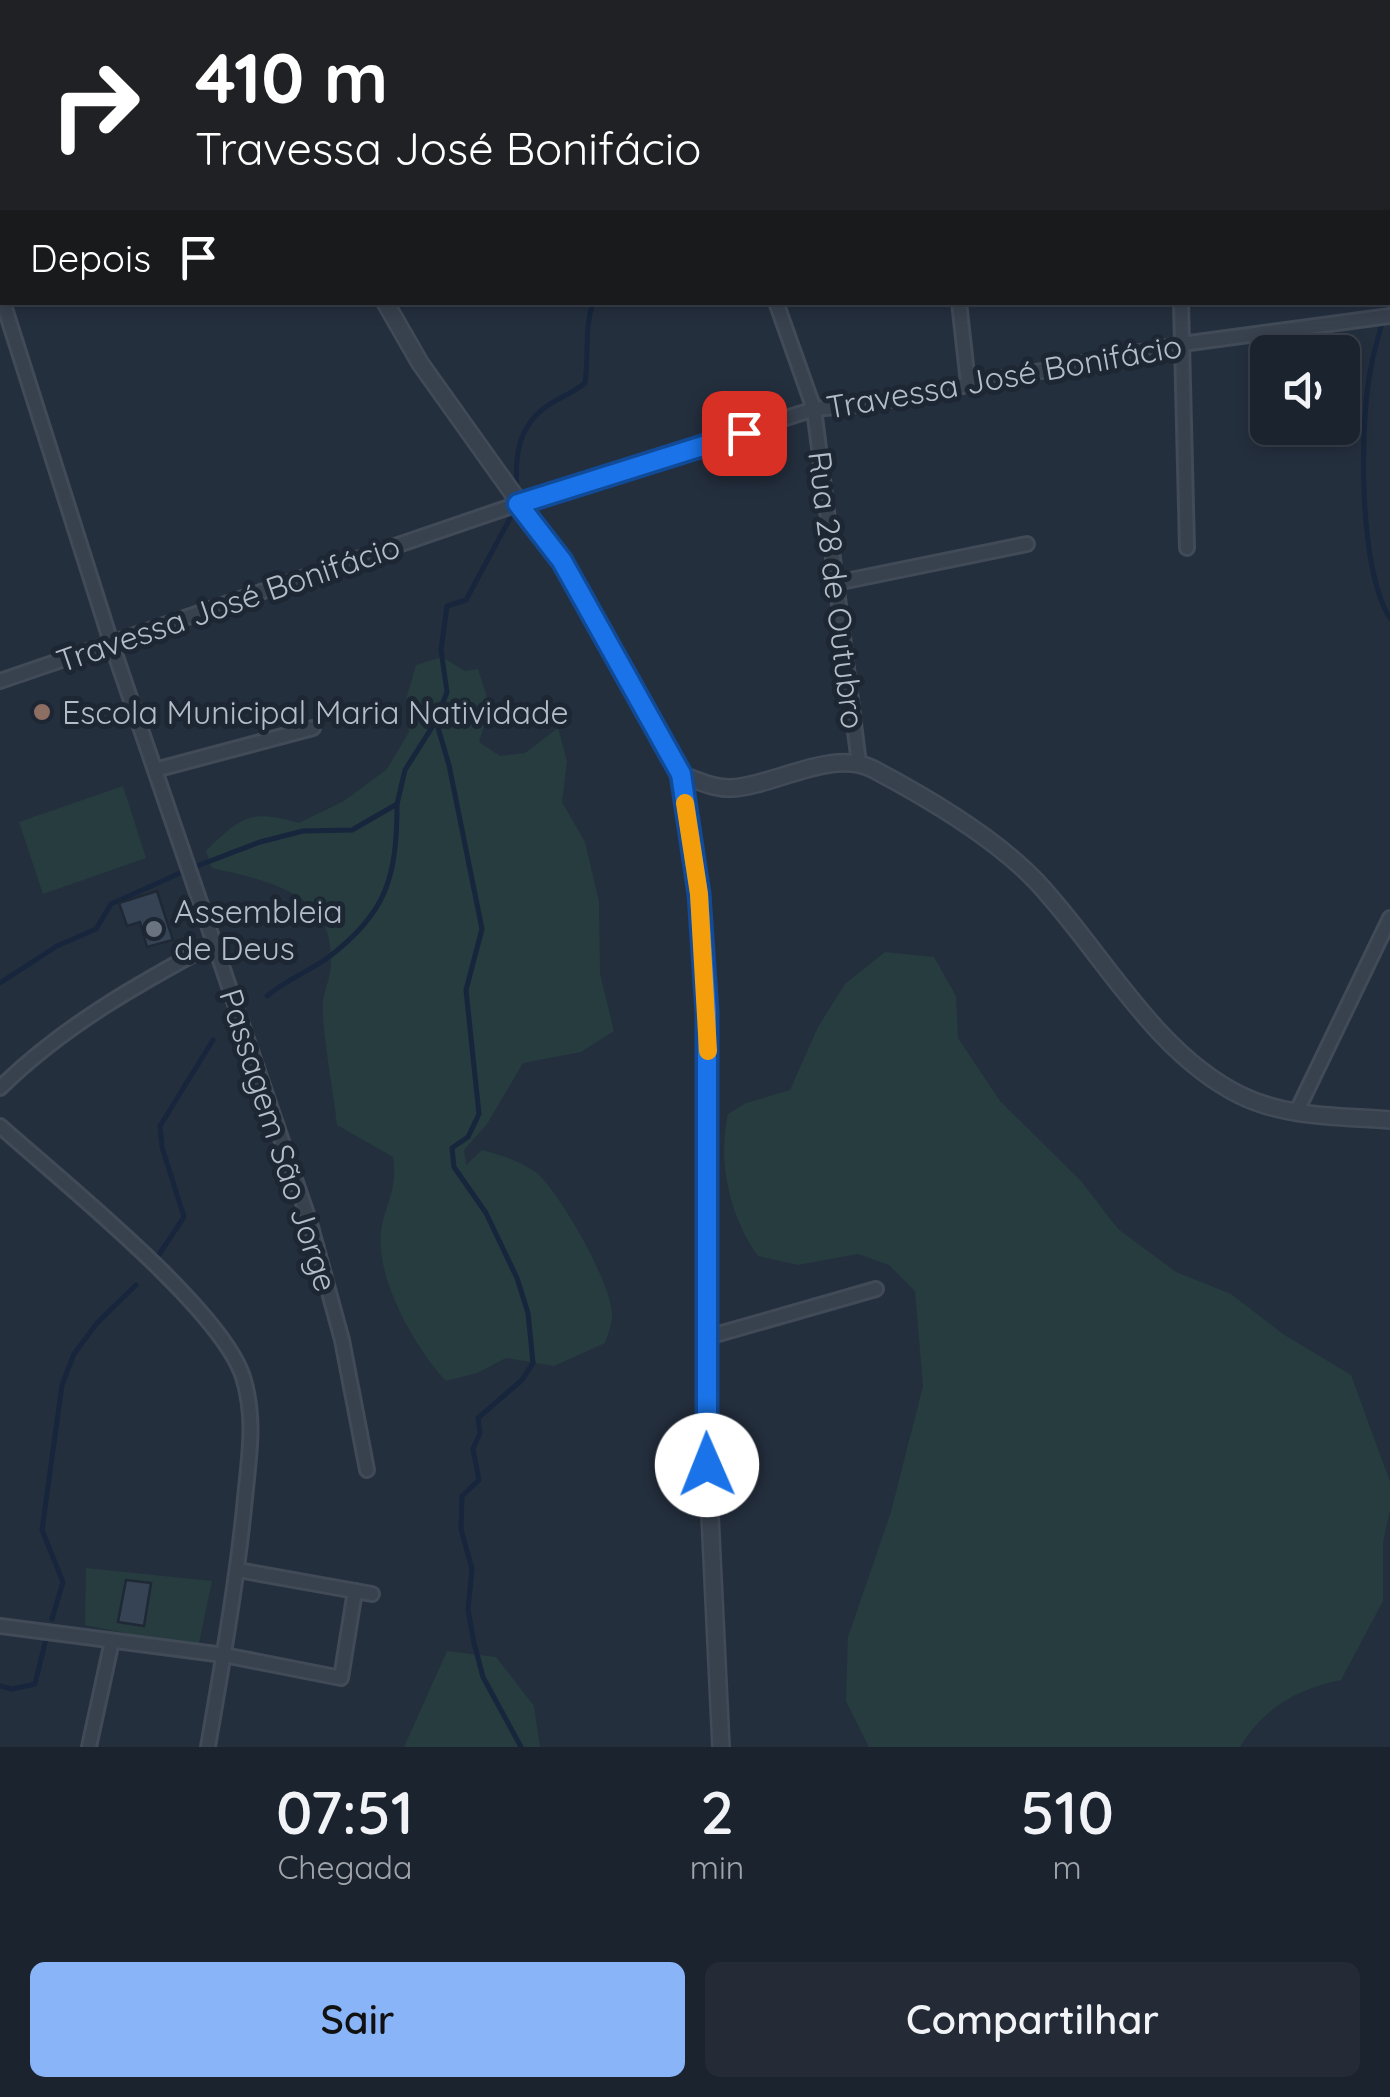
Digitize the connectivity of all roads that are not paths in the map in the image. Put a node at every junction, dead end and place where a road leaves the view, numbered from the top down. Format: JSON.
{"nodes":[{"id":1,"x":4,"y":305,"type":"edge"},
{"id":2,"x":387,"y":305,"type":"edge"},
{"id":3,"x":777,"y":305,"type":"edge"},
{"id":4,"x":959,"y":305,"type":"edge"},
{"id":5,"x":1181,"y":305,"type":"edge"},
{"id":6,"x":1372,"y":310,"type":"edge"},
{"id":7,"x":1390,"y":316,"type":"edge"},
{"id":8,"x":1182,"y":344,"type":"junction"},
{"id":9,"x":968,"y":383,"type":"junction"},
{"id":10,"x":814,"y":409,"type":"junction"},
{"id":11,"x":518,"y":504,"type":"junction"},
{"id":12,"x":1026,"y":544,"type":"dead end"},
{"id":13,"x":1186,"y":548,"type":"dead end"},
{"id":14,"x":836,"y":583,"type":"junction"},
{"id":15,"x":111,"y":642,"type":"junction"},
{"id":16,"x":0,"y":681,"type":"edge"},
{"id":17,"x":313,"y":728,"type":"dead end"},
{"id":18,"x":859,"y":764,"type":"junction"},
{"id":19,"x":154,"y":770,"type":"junction"},
{"id":20,"x":681,"y":774,"type":"junction"},
{"id":21,"x":1390,"y":918,"type":"edge"},
{"id":22,"x":216,"y":942,"type":"junction"},
{"id":23,"x":0,"y":1088,"type":"edge"},
{"id":24,"x":1296,"y":1113,"type":"junction"},
{"id":25,"x":1390,"y":1120,"type":"edge"},
{"id":26,"x":0,"y":1126,"type":"edge"},
{"id":27,"x":876,"y":1288,"type":"dead end"},
{"id":28,"x":708,"y":1337,"type":"junction"},
{"id":29,"x":367,"y":1470,"type":"dead end"},
{"id":30,"x":238,"y":1570,"type":"junction"},
{"id":31,"x":355,"y":1591,"type":"junction"},
{"id":32,"x":372,"y":1594,"type":"dead end"},
{"id":33,"x":0,"y":1626,"type":"edge"},
{"id":34,"x":112,"y":1640,"type":"junction"},
{"id":35,"x":224,"y":1655,"type":"junction"},
{"id":36,"x":89,"y":1747,"type":"edge"},
{"id":37,"x":208,"y":1747,"type":"edge"},
{"id":38,"x":721,"y":1747,"type":"edge"}],
"edges":[{"from":1,"to":15,"type":"street","name":"Passagem São Jorge"},
{"from":2,"to":11,"type":"street"},
{"from":3,"to":10,"type":"street","name":"Rua 28 de Outubro"},
{"from":4,"to":9,"type":"street"},
{"from":5,"to":8,"type":"street"},
{"from":6,"to":7,"type":"street","name":"Travessa José Bonifácio"},
{"from":6,"to":8,"type":"street","name":"Travessa José Bonifácio"},
{"from":8,"to":9,"type":"street","name":"Travessa José Bonifácio"},
{"from":8,"to":13,"type":"street"},
{"from":9,"to":10,"type":"street","name":"Travessa José Bonifácio"},
{"from":10,"to":11,"type":"street","name":"Travessa José Bonifácio"},
{"from":10,"to":14,"type":"street","name":"Rua 28 de Outubro"},
{"from":11,"to":15,"type":"street","name":"Travessa José Bonifácio"},
{"from":11,"to":20,"type":"street"},
{"from":12,"to":14,"type":"street"},
{"from":14,"to":18,"type":"street","name":"Rua 28 de Outubro"},
{"from":15,"to":16,"type":"street","name":"Travessa José Bonifácio"},
{"from":15,"to":19,"type":"street","name":"Passagem São Jorge"},
{"from":17,"to":19,"type":"street"},
{"from":18,"to":20,"type":"street"},
{"from":18,"to":24,"type":"street"},
{"from":19,"to":22,"type":"street","name":"Passagem São Jorge"},
{"from":20,"to":28,"type":"street"},
{"from":21,"to":24,"type":"street"},
{"from":22,"to":23,"type":"street"},
{"from":22,"to":29,"type":"street","name":"Passagem São Jorge"},
{"from":24,"to":25,"type":"street"},
{"from":26,"to":30,"type":"street"},
{"from":27,"to":28,"type":"street"},
{"from":28,"to":38,"type":"street"},
{"from":30,"to":31,"type":"street"},
{"from":30,"to":35,"type":"street"},
{"from":31,"to":32,"type":"street"},
{"from":31,"to":35,"type":"street"},
{"from":33,"to":34,"type":"street"},
{"from":34,"to":35,"type":"street"},
{"from":34,"to":36,"type":"street"},
{"from":35,"to":37,"type":"street"}]}
